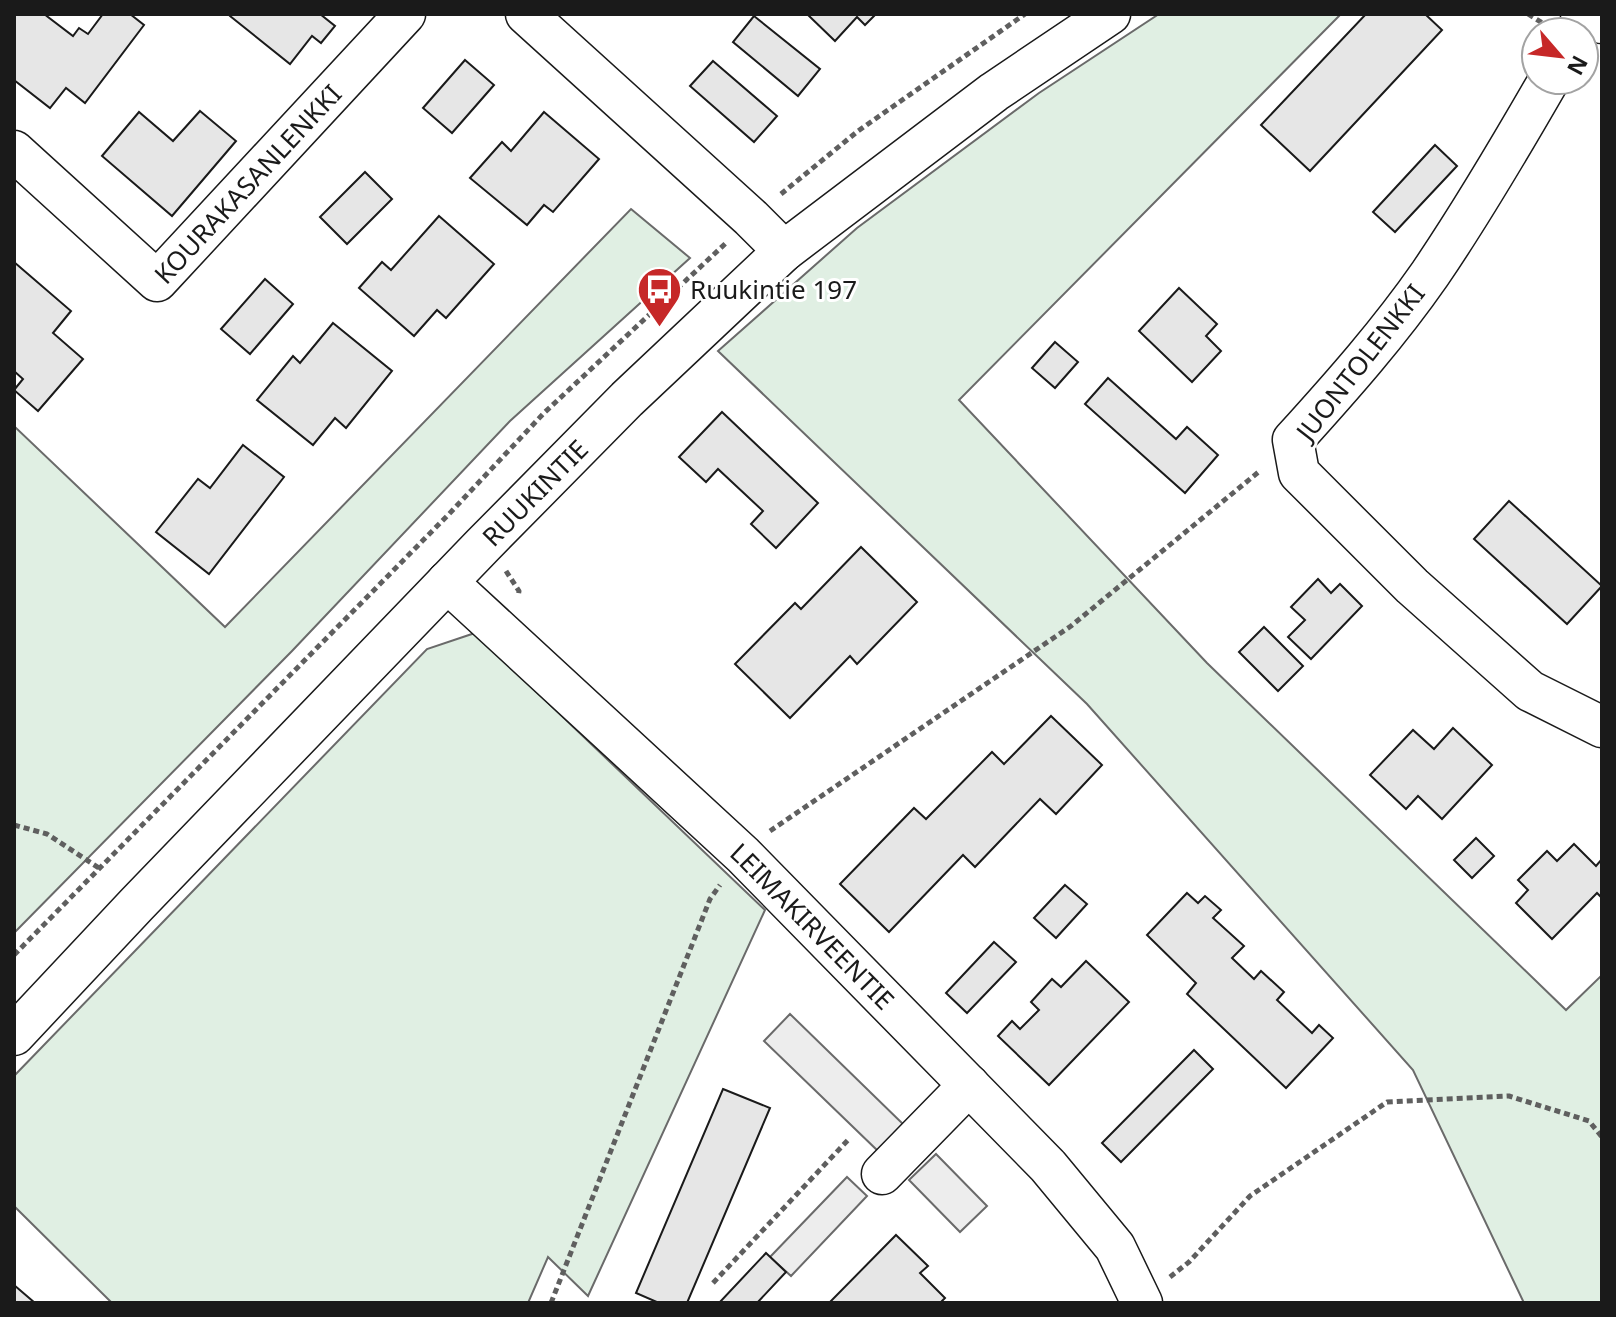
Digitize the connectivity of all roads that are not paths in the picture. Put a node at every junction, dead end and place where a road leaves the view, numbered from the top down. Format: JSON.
{"nodes":[{"id":1,"x":405,"y":14,"type":"edge"},
{"id":2,"x":526,"y":14,"type":"edge"},
{"id":3,"x":1110,"y":14,"type":"edge"},
{"id":4,"x":1582,"y":14,"type":"edge"},
{"id":5,"x":1602,"y":23,"type":"edge"},
{"id":6,"x":1540,"y":96,"type":"edge"},
{"id":7,"x":14,"y":151,"type":"edge"},
{"id":8,"x":784,"y":251,"type":"junction"},
{"id":9,"x":447,"y":582,"type":"junction"},
{"id":10,"x":1602,"y":727,"type":"edge"},
{"id":11,"x":14,"y":1035,"type":"edge"},
{"id":12,"x":969,"y":1085,"type":"junction"},
{"id":13,"x":882,"y":1174,"type":"dead end"},
{"id":14,"x":1141,"y":1301,"type":"edge"}],
"edges":[{"from":1,"to":7,"type":"street","name":"KOURAKASANLENKKI"},
{"from":2,"to":8,"type":"street"},
{"from":3,"to":8,"type":"street","name":"RUUKINTIE"},
{"from":4,"to":5,"type":"street"},
{"from":6,"to":10,"type":"street","name":"JUONTOLENKKI"},
{"from":8,"to":9,"type":"street","name":"RUUKINTIE"},
{"from":9,"to":11,"type":"street","name":"RUUKINTIE"},
{"from":9,"to":12,"type":"street","name":"LEIMAKIRVEENTIE"},
{"from":12,"to":13,"type":"street"},
{"from":12,"to":14,"type":"street","name":"LEIMAKIRVEENTIE"}]}
